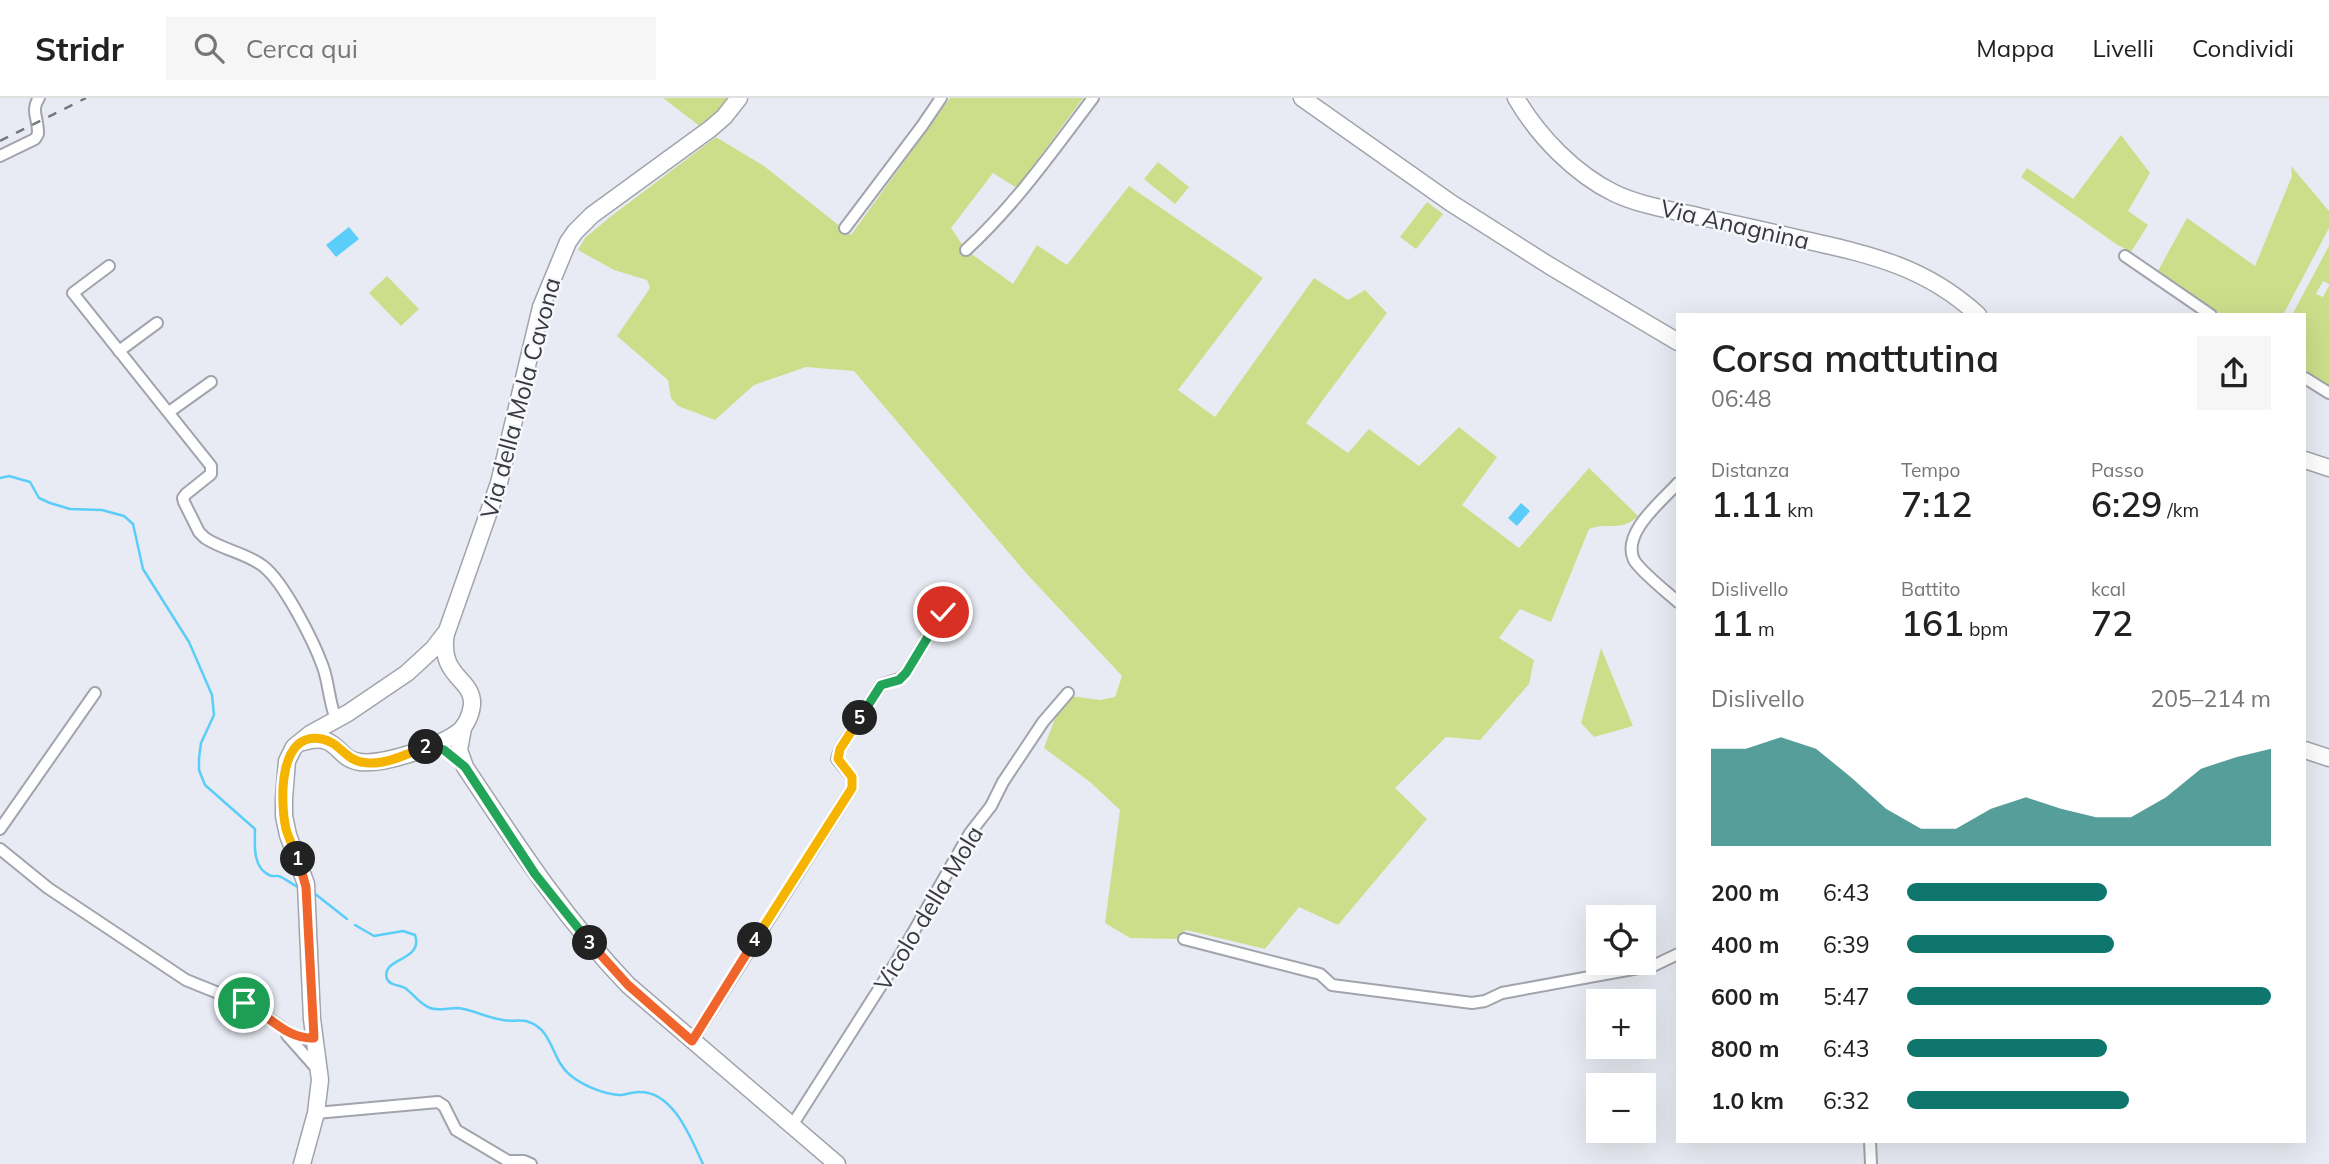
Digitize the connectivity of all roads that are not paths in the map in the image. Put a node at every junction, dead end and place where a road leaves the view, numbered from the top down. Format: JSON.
{"nodes":[{"id":1,"x":39,"y":98,"type":"edge"},
{"id":2,"x":739,"y":98,"type":"edge"},
{"id":3,"x":941,"y":98,"type":"edge"},
{"id":4,"x":1093,"y":98,"type":"edge"},
{"id":5,"x":1302,"y":98,"type":"edge"},
{"id":6,"x":1516,"y":98,"type":"edge"},
{"id":7,"x":0,"y":156,"type":"edge"},
{"id":8,"x":845,"y":228,"type":"dead end"},
{"id":9,"x":966,"y":250,"type":"dead end"},
{"id":10,"x":2124,"y":256,"type":"dead end"},
{"id":11,"x":108,"y":266,"type":"dead end"},
{"id":12,"x":1976,"y":313,"type":"edge"},
{"id":13,"x":2208,"y":313,"type":"edge"},
{"id":14,"x":157,"y":323,"type":"dead end"},
{"id":15,"x":1676,"y":341,"type":"edge"},
{"id":16,"x":119,"y":351,"type":"junction"},
{"id":17,"x":2306,"y":379,"type":"edge"},
{"id":18,"x":211,"y":382,"type":"dead end"},
{"id":19,"x":2329,"y":393,"type":"edge"},
{"id":20,"x":169,"y":412,"type":"junction"},
{"id":21,"x":2306,"y":460,"type":"edge"},
{"id":22,"x":2329,"y":468,"type":"edge"},
{"id":23,"x":1676,"y":485,"type":"edge"},
{"id":24,"x":1676,"y":600,"type":"edge"},
{"id":25,"x":964,"y":608,"type":"dead end"},
{"id":26,"x":446,"y":633,"type":"junction"},
{"id":27,"x":451,"y":671,"type":"junction"},
{"id":28,"x":407,"y":673,"type":"junction"},
{"id":29,"x":1068,"y":692,"type":"dead end"},
{"id":30,"x":95,"y":693,"type":"dead end"},
{"id":31,"x":342,"y":716,"type":"junction"},
{"id":32,"x":463,"y":728,"type":"junction"},
{"id":33,"x":298,"y":743,"type":"junction"},
{"id":34,"x":432,"y":746,"type":"junction"},
{"id":35,"x":341,"y":750,"type":"junction"},
{"id":36,"x":2306,"y":750,"type":"edge"},
{"id":37,"x":2329,"y":758,"type":"edge"},
{"id":38,"x":465,"y":767,"type":"junction"},
{"id":39,"x":0,"y":829,"type":"edge"},
{"id":40,"x":0,"y":849,"type":"edge"},
{"id":41,"x":1184,"y":939,"type":"dead end"},
{"id":42,"x":1676,"y":955,"type":"edge"},
{"id":43,"x":275,"y":1023,"type":"junction"},
{"id":44,"x":314,"y":1038,"type":"junction"},
{"id":45,"x":692,"y":1041,"type":"junction"},
{"id":46,"x":320,"y":1071,"type":"junction"},
{"id":47,"x":316,"y":1113,"type":"junction"},
{"id":48,"x":791,"y":1127,"type":"junction"},
{"id":49,"x":1870,"y":1143,"type":"edge"},
{"id":50,"x":835,"y":1163,"type":"edge"},
{"id":51,"x":302,"y":1164,"type":"edge"},
{"id":52,"x":531,"y":1164,"type":"edge"},
{"id":53,"x":1871,"y":1164,"type":"edge"}],
"edges":[{"from":1,"to":7,"type":"street"},
{"from":2,"to":26,"type":"main road","name":"Via della Mola Cavona"},
{"from":3,"to":8,"type":"street"},
{"from":4,"to":9,"type":"street"},
{"from":5,"to":15,"type":"main road"},
{"from":6,"to":12,"type":"main road","name":"Via Anagnina"},
{"from":10,"to":13,"type":"street"},
{"from":11,"to":16,"type":"street"},
{"from":14,"to":16,"type":"street"},
{"from":16,"to":20,"type":"street"},
{"from":17,"to":19,"type":"street"},
{"from":18,"to":20,"type":"street"},
{"from":20,"to":31,"type":"street"},
{"from":21,"to":22,"type":"main road"},
{"from":23,"to":24,"type":"street"},
{"from":25,"to":45,"type":"street"},
{"from":26,"to":27,"type":"main road"},
{"from":26,"to":28,"type":"main road","name":"Via della Mola Cavona"},
{"from":27,"to":28,"type":"main road"},
{"from":27,"to":32,"type":"main road"},
{"from":28,"to":31,"type":"main road","name":"Via della Mola Cavona"},
{"from":29,"to":48,"type":"street","name":"Vicolo della Mola"},
{"from":30,"to":39,"type":"street"},
{"from":31,"to":33,"type":"main road","name":"Via della Mola Cavona"},
{"from":31,"to":35,"type":"main road"},
{"from":32,"to":34,"type":"main road"},
{"from":32,"to":38,"type":"main road"},
{"from":33,"to":35,"type":"main road"},
{"from":33,"to":44,"type":"main road"},
{"from":34,"to":35,"type":"main road"},
{"from":34,"to":38,"type":"main road"},
{"from":36,"to":37,"type":"main road"},
{"from":38,"to":45,"type":"main road"},
{"from":40,"to":43,"type":"street"},
{"from":41,"to":42,"type":"street"},
{"from":43,"to":44,"type":"street"},
{"from":43,"to":46,"type":"street"},
{"from":44,"to":46,"type":"main road"},
{"from":45,"to":48,"type":"main road"},
{"from":46,"to":47,"type":"main road"},
{"from":47,"to":51,"type":"main road"},
{"from":47,"to":52,"type":"street"},
{"from":48,"to":50,"type":"main road"},
{"from":49,"to":53,"type":"street"}]}
